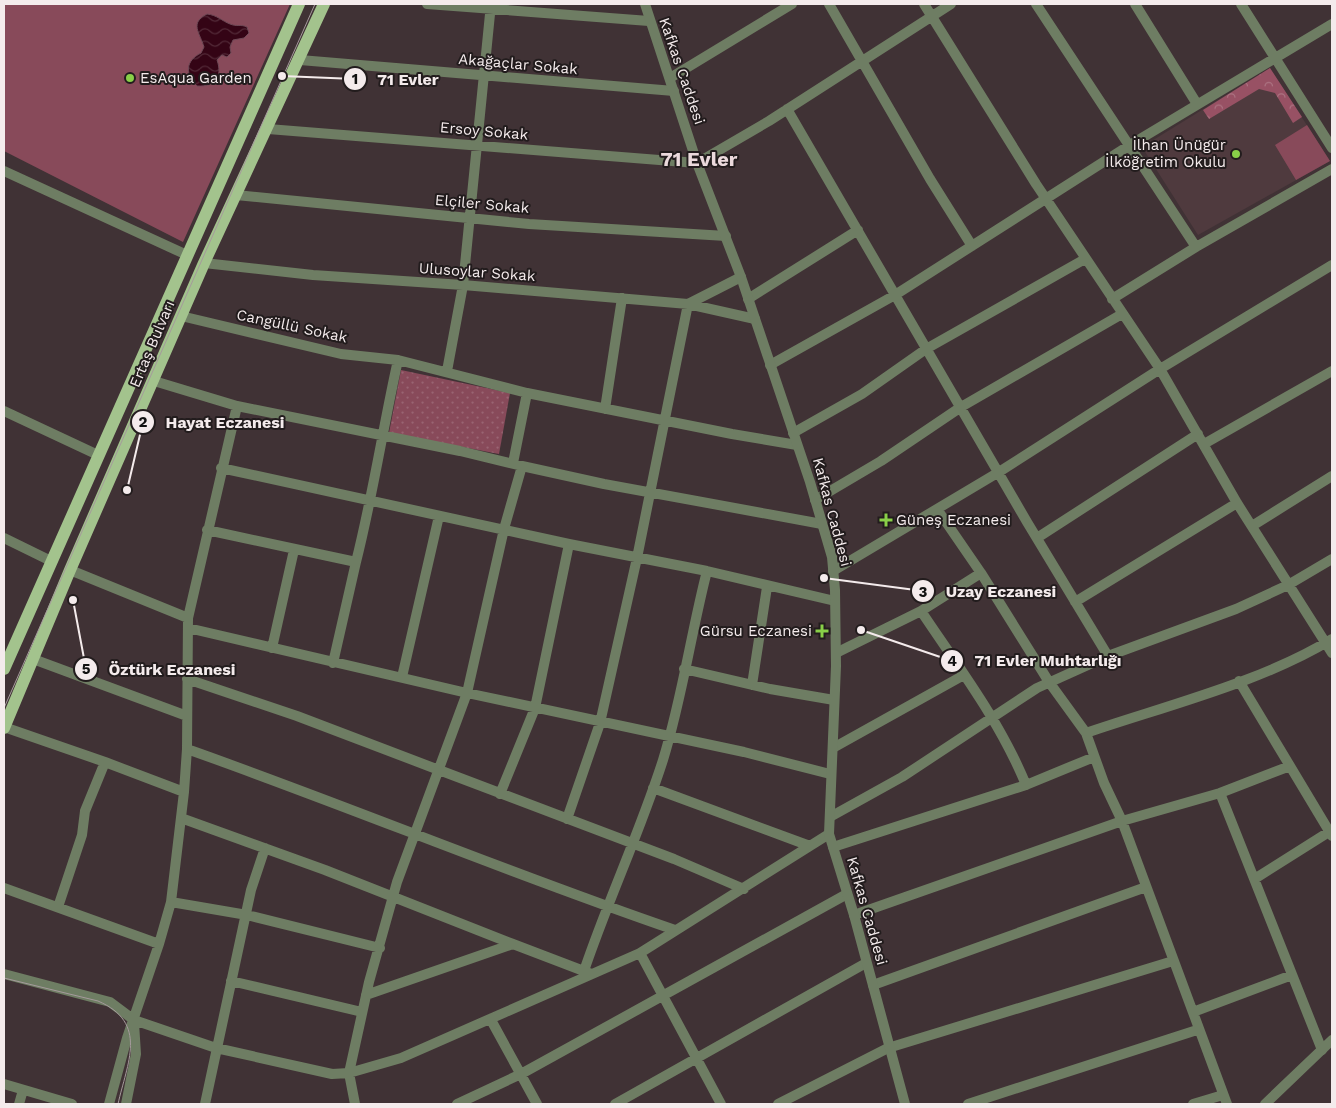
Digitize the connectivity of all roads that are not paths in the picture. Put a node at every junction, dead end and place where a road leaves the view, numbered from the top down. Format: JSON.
{"nodes":[{"id":1,"x":299,"y":4,"type":"edge"},
{"id":2,"x":324,"y":4,"type":"edge"},
{"id":3,"x":427,"y":4,"type":"edge"},
{"id":4,"x":645,"y":4,"type":"edge"},
{"id":5,"x":792,"y":4,"type":"edge"},
{"id":6,"x":829,"y":4,"type":"edge"},
{"id":7,"x":924,"y":4,"type":"edge"},
{"id":8,"x":951,"y":4,"type":"edge"},
{"id":9,"x":1036,"y":4,"type":"edge"},
{"id":10,"x":1135,"y":4,"type":"edge"},
{"id":11,"x":1241,"y":4,"type":"edge"},
{"id":12,"x":491,"y":7,"type":"edge"},
{"id":13,"x":932,"y":17,"type":"junction"},
{"id":14,"x":649,"y":21,"type":"junction"},
{"id":15,"x":1332,"y":24,"type":"edge"},
{"id":16,"x":1276,"y":58,"type":"junction"},
{"id":17,"x":300,"y":60,"type":"junction"},
{"id":18,"x":861,"y":62,"type":"junction"},
{"id":19,"x":483,"y":76,"type":"junction"},
{"id":20,"x":670,"y":78,"type":"junction"},
{"id":21,"x":674,"y":91,"type":"junction"},
{"id":22,"x":1197,"y":104,"type":"junction"},
{"id":23,"x":787,"y":109,"type":"junction"},
{"id":24,"x":268,"y":129,"type":"junction"},
{"id":25,"x":476,"y":145,"type":"junction"},
{"id":26,"x":1130,"y":145,"type":"junction"},
{"id":27,"x":1332,"y":148,"type":"edge"},
{"id":28,"x":697,"y":163,"type":"junction"},
{"id":29,"x":1332,"y":169,"type":"edge"},
{"id":30,"x":4,"y":171,"type":"edge"},
{"id":31,"x":236,"y":195,"type":"junction"},
{"id":32,"x":1046,"y":200,"type":"junction"},
{"id":33,"x":469,"y":218,"type":"junction"},
{"id":34,"x":858,"y":230,"type":"junction"},
{"id":35,"x":726,"y":236,"type":"junction"},
{"id":36,"x":972,"y":246,"type":"junction"},
{"id":37,"x":1196,"y":247,"type":"junction"},
{"id":38,"x":188,"y":255,"type":"junction"},
{"id":39,"x":1085,"y":259,"type":"junction"},
{"id":40,"x":204,"y":262,"type":"junction"},
{"id":41,"x":1332,"y":265,"type":"edge"},
{"id":42,"x":741,"y":277,"type":"junction"},
{"id":43,"x":463,"y":285,"type":"junction"},
{"id":44,"x":895,"y":295,"type":"junction"},
{"id":45,"x":622,"y":298,"type":"junction"},
{"id":46,"x":748,"y":299,"type":"junction"},
{"id":47,"x":1112,"y":299,"type":"junction"},
{"id":48,"x":688,"y":304,"type":"junction"},
{"id":49,"x":1122,"y":314,"type":"junction"},
{"id":50,"x":181,"y":316,"type":"junction"},
{"id":51,"x":754,"y":319,"type":"junction"},
{"id":52,"x":926,"y":349,"type":"junction"},
{"id":53,"x":398,"y":360,"type":"junction"},
{"id":54,"x":770,"y":366,"type":"junction"},
{"id":55,"x":1160,"y":370,"type":"junction"},
{"id":56,"x":447,"y":371,"type":"junction"},
{"id":57,"x":1332,"y":371,"type":"edge"},
{"id":58,"x":154,"y":381,"type":"junction"},
{"id":59,"x":528,"y":393,"type":"junction"},
{"id":60,"x":237,"y":406,"type":"junction"},
{"id":61,"x":961,"y":407,"type":"junction"},
{"id":62,"x":605,"y":409,"type":"junction"},
{"id":63,"x":4,"y":410,"type":"edge"},
{"id":64,"x":663,"y":420,"type":"junction"},
{"id":65,"x":793,"y":433,"type":"junction"},
{"id":66,"x":1198,"y":434,"type":"junction"},
{"id":67,"x":381,"y":435,"type":"junction"},
{"id":68,"x":1204,"y":444,"type":"junction"},
{"id":69,"x":797,"y":445,"type":"junction"},
{"id":70,"x":98,"y":455,"type":"junction"},
{"id":71,"x":518,"y":464,"type":"junction"},
{"id":72,"x":221,"y":468,"type":"junction"},
{"id":73,"x":999,"y":472,"type":"junction"},
{"id":74,"x":1332,"y":476,"type":"edge"},
{"id":75,"x":650,"y":491,"type":"junction"},
{"id":76,"x":815,"y":500,"type":"junction"},
{"id":77,"x":372,"y":502,"type":"junction"},
{"id":78,"x":1237,"y":503,"type":"junction"},
{"id":79,"x":937,"y":509,"type":"junction"},
{"id":80,"x":439,"y":516,"type":"junction"},
{"id":81,"x":822,"y":524,"type":"junction"},
{"id":82,"x":1252,"y":526,"type":"junction"},
{"id":83,"x":504,"y":529,"type":"junction"},
{"id":84,"x":207,"y":530,"type":"junction"},
{"id":85,"x":4,"y":538,"type":"edge"},
{"id":86,"x":1037,"y":538,"type":"junction"},
{"id":87,"x":569,"y":544,"type":"junction"},
{"id":88,"x":294,"y":550,"type":"junction"},
{"id":89,"x":637,"y":558,"type":"junction"},
{"id":90,"x":1332,"y":559,"type":"edge"},
{"id":91,"x":51,"y":561,"type":"junction"},
{"id":92,"x":356,"y":562,"type":"junction"},
{"id":93,"x":70,"y":570,"type":"junction"},
{"id":94,"x":707,"y":571,"type":"junction"},
{"id":95,"x":833,"y":571,"type":"junction"},
{"id":96,"x":981,"y":573,"type":"junction"},
{"id":97,"x":1288,"y":585,"type":"junction"},
{"id":98,"x":768,"y":587,"type":"junction"},
{"id":99,"x":836,"y":601,"type":"junction"},
{"id":100,"x":1075,"y":602,"type":"junction"},
{"id":101,"x":921,"y":611,"type":"junction"},
{"id":102,"x":188,"y":623,"type":"junction"},
{"id":103,"x":1329,"y":641,"type":"edge"},
{"id":104,"x":272,"y":648,"type":"junction"},
{"id":105,"x":836,"y":653,"type":"junction"},
{"id":106,"x":1332,"y":653,"type":"edge"},
{"id":107,"x":1108,"y":656,"type":"junction"},
{"id":108,"x":33,"y":659,"type":"junction"},
{"id":109,"x":333,"y":663,"type":"junction"},
{"id":110,"x":4,"y":669,"type":"edge"},
{"id":111,"x":684,"y":669,"type":"junction"},
{"id":112,"x":964,"y":674,"type":"junction"},
{"id":113,"x":402,"y":677,"type":"junction"},
{"id":114,"x":187,"y":679,"type":"junction"},
{"id":115,"x":1239,"y":681,"type":"junction"},
{"id":116,"x":1048,"y":682,"type":"junction"},
{"id":117,"x":752,"y":685,"type":"junction"},
{"id":118,"x":466,"y":693,"type":"junction"},
{"id":119,"x":834,"y":700,"type":"junction"},
{"id":120,"x":535,"y":708,"type":"junction"},
{"id":121,"x":187,"y":716,"type":"junction"},
{"id":122,"x":993,"y":716,"type":"junction"},
{"id":123,"x":600,"y":723,"type":"junction"},
{"id":124,"x":4,"y":728,"type":"edge"},
{"id":125,"x":1086,"y":732,"type":"junction"},
{"id":126,"x":669,"y":736,"type":"junction"},
{"id":127,"x":833,"y":748,"type":"junction"},
{"id":128,"x":187,"y":749,"type":"junction"},
{"id":129,"x":1094,"y":757,"type":"junction"},
{"id":130,"x":105,"y":762,"type":"junction"},
{"id":131,"x":1290,"y":766,"type":"junction"},
{"id":132,"x":439,"y":770,"type":"junction"},
{"id":133,"x":830,"y":774,"type":"junction"},
{"id":134,"x":1026,"y":785,"type":"junction"},
{"id":135,"x":654,"y":788,"type":"junction"},
{"id":136,"x":184,"y":792,"type":"junction"},
{"id":137,"x":1220,"y":793,"type":"junction"},
{"id":138,"x":500,"y":794,"type":"junction"},
{"id":139,"x":830,"y":817,"type":"junction"},
{"id":140,"x":182,"y":818,"type":"junction"},
{"id":141,"x":567,"y":819,"type":"junction"},
{"id":142,"x":1122,"y":822,"type":"junction"},
{"id":143,"x":1331,"y":833,"type":"edge"},
{"id":144,"x":415,"y":834,"type":"junction"},
{"id":145,"x":829,"y":834,"type":"junction"},
{"id":146,"x":632,"y":844,"type":"junction"},
{"id":147,"x":810,"y":846,"type":"junction"},
{"id":148,"x":833,"y":847,"type":"junction"},
{"id":149,"x":265,"y":848,"type":"junction"},
{"id":150,"x":1256,"y":878,"type":"junction"},
{"id":151,"x":1146,"y":887,"type":"junction"},
{"id":152,"x":4,"y":888,"type":"edge"},
{"id":153,"x":744,"y":889,"type":"junction"},
{"id":154,"x":848,"y":894,"type":"junction"},
{"id":155,"x":392,"y":898,"type":"junction"},
{"id":156,"x":171,"y":902,"type":"junction"},
{"id":157,"x":58,"y":907,"type":"junction"},
{"id":158,"x":606,"y":907,"type":"junction"},
{"id":159,"x":247,"y":915,"type":"junction"},
{"id":160,"x":854,"y":915,"type":"junction"},
{"id":161,"x":675,"y":930,"type":"junction"},
{"id":162,"x":159,"y":944,"type":"junction"},
{"id":163,"x":513,"y":944,"type":"junction"},
{"id":164,"x":380,"y":948,"type":"junction"},
{"id":165,"x":640,"y":953,"type":"junction"},
{"id":166,"x":1173,"y":961,"type":"junction"},
{"id":167,"x":866,"y":963,"type":"junction"},
{"id":168,"x":588,"y":973,"type":"junction"},
{"id":169,"x":4,"y":974,"type":"edge"},
{"id":170,"x":1292,"y":975,"type":"junction"},
{"id":171,"x":231,"y":981,"type":"junction"},
{"id":172,"x":873,"y":985,"type":"junction"},
{"id":173,"x":663,"y":994,"type":"junction"},
{"id":174,"x":366,"y":995,"type":"junction"},
{"id":175,"x":362,"y":1012,"type":"junction"},
{"id":176,"x":1193,"y":1012,"type":"junction"},
{"id":177,"x":134,"y":1020,"type":"junction"},
{"id":178,"x":491,"y":1020,"type":"junction"},
{"id":179,"x":1198,"y":1030,"type":"junction"},
{"id":180,"x":1329,"y":1046,"type":"edge"},
{"id":181,"x":216,"y":1048,"type":"junction"},
{"id":182,"x":888,"y":1048,"type":"junction"},
{"id":183,"x":698,"y":1059,"type":"junction"},
{"id":184,"x":349,"y":1072,"type":"junction"},
{"id":185,"x":520,"y":1074,"type":"junction"},
{"id":186,"x":4,"y":1084,"type":"edge"},
{"id":187,"x":23,"y":1090,"type":"junction"},
{"id":188,"x":1225,"y":1100,"type":"edge"},
{"id":189,"x":19,"y":1104,"type":"edge"},
{"id":190,"x":72,"y":1104,"type":"edge"},
{"id":191,"x":109,"y":1104,"type":"edge"},
{"id":192,"x":126,"y":1104,"type":"edge"},
{"id":193,"x":204,"y":1104,"type":"edge"},
{"id":194,"x":355,"y":1104,"type":"edge"},
{"id":195,"x":456,"y":1104,"type":"edge"},
{"id":196,"x":537,"y":1104,"type":"edge"},
{"id":197,"x":615,"y":1104,"type":"edge"},
{"id":198,"x":721,"y":1104,"type":"edge"},
{"id":199,"x":778,"y":1104,"type":"edge"},
{"id":200,"x":905,"y":1104,"type":"edge"},
{"id":201,"x":968,"y":1104,"type":"edge"},
{"id":202,"x":1193,"y":1104,"type":"edge"},
{"id":203,"x":1265,"y":1104,"type":"edge"}],
"edges":[{"from":1,"to":38,"type":"main road","name":"Ertaş Bulvarı"},
{"from":2,"to":17,"type":"main road","name":"Ertaş Bulvarı"},
{"from":3,"to":12,"type":"street"},
{"from":4,"to":14,"type":"street","name":"Kafkas Caddesi"},
{"from":5,"to":20,"type":"street"},
{"from":6,"to":18,"type":"street"},
{"from":7,"to":13,"type":"street"},
{"from":8,"to":13,"type":"street"},
{"from":9,"to":26,"type":"street"},
{"from":10,"to":22,"type":"street"},
{"from":11,"to":16,"type":"street"},
{"from":12,"to":14,"type":"street"},
{"from":12,"to":19,"type":"street"},
{"from":13,"to":18,"type":"street"},
{"from":13,"to":32,"type":"street"},
{"from":14,"to":20,"type":"street","name":"Kafkas Caddesi"},
{"from":15,"to":16,"type":"street"},
{"from":16,"to":22,"type":"street"},
{"from":16,"to":27,"type":"street"},
{"from":17,"to":19,"type":"street","name":"Akağaçlar Sokak"},
{"from":17,"to":24,"type":"main road","name":"Ertaş Bulvarı"},
{"from":18,"to":23,"type":"street"},
{"from":18,"to":36,"type":"street"},
{"from":19,"to":21,"type":"street","name":"Akağaçlar Sokak"},
{"from":19,"to":25,"type":"street"},
{"from":20,"to":21,"type":"street","name":"Kafkas Caddesi"},
{"from":21,"to":28,"type":"street","name":"Kafkas Caddesi"},
{"from":22,"to":26,"type":"street"},
{"from":23,"to":28,"type":"street"},
{"from":23,"to":34,"type":"street"},
{"from":24,"to":25,"type":"street","name":"Ersoy Sokak"},
{"from":24,"to":31,"type":"main road","name":"Ertaş Bulvarı"},
{"from":25,"to":28,"type":"street","name":"Ersoy Sokak"},
{"from":25,"to":33,"type":"street"},
{"from":26,"to":32,"type":"street"},
{"from":26,"to":37,"type":"street"},
{"from":28,"to":35,"type":"street","name":"Kafkas Caddesi"},
{"from":29,"to":37,"type":"street"},
{"from":30,"to":38,"type":"street"},
{"from":31,"to":33,"type":"street","name":"Elçiler Sokak"},
{"from":31,"to":40,"type":"main road","name":"Ertaş Bulvarı"},
{"from":32,"to":36,"type":"street"},
{"from":32,"to":39,"type":"street"},
{"from":33,"to":35,"type":"street","name":"Elçiler Sokak"},
{"from":33,"to":43,"type":"street"},
{"from":34,"to":44,"type":"street"},
{"from":34,"to":46,"type":"street"},
{"from":35,"to":42,"type":"street","name":"Kafkas Caddesi"},
{"from":36,"to":44,"type":"street"},
{"from":37,"to":47,"type":"street"},
{"from":38,"to":70,"type":"main road","name":"Ertaş Bulvarı"},
{"from":39,"to":47,"type":"street"},
{"from":39,"to":52,"type":"street"},
{"from":40,"to":43,"type":"street","name":"Ulusoylar Sokak"},
{"from":40,"to":50,"type":"main road","name":"Ertaş Bulvarı"},
{"from":41,"to":55,"type":"street"},
{"from":42,"to":46,"type":"street","name":"Kafkas Caddesi"},
{"from":42,"to":48,"type":"street"},
{"from":43,"to":45,"type":"street","name":"Ulusoylar Sokak"},
{"from":43,"to":56,"type":"street"},
{"from":44,"to":52,"type":"street"},
{"from":44,"to":54,"type":"street"},
{"from":45,"to":48,"type":"street","name":"Ulusoylar Sokak"},
{"from":45,"to":62,"type":"street"},
{"from":46,"to":51,"type":"street","name":"Kafkas Caddesi"},
{"from":47,"to":49,"type":"street"},
{"from":48,"to":51,"type":"street","name":"Ulusoylar Sokak"},
{"from":48,"to":64,"type":"street"},
{"from":49,"to":55,"type":"street"},
{"from":49,"to":61,"type":"street"},
{"from":50,"to":53,"type":"street","name":"Cangüllü Sokak"},
{"from":50,"to":58,"type":"main road","name":"Ertaş Bulvarı"},
{"from":51,"to":54,"type":"street","name":"Kafkas Caddesi"},
{"from":52,"to":61,"type":"street"},
{"from":52,"to":65,"type":"street"},
{"from":53,"to":56,"type":"street","name":"Cangüllü Sokak"},
{"from":53,"to":67,"type":"street"},
{"from":54,"to":65,"type":"street","name":"Kafkas Caddesi"},
{"from":55,"to":66,"type":"street"},
{"from":55,"to":73,"type":"street"},
{"from":56,"to":59,"type":"street","name":"Cangüllü Sokak"},
{"from":57,"to":68,"type":"street"},
{"from":58,"to":60,"type":"street"},
{"from":58,"to":93,"type":"main road","name":"Ertaş Bulvarı"},
{"from":59,"to":62,"type":"street","name":"Cangüllü Sokak"},
{"from":59,"to":71,"type":"street"},
{"from":60,"to":67,"type":"street"},
{"from":60,"to":72,"type":"street"},
{"from":61,"to":73,"type":"street"},
{"from":61,"to":76,"type":"street"},
{"from":62,"to":64,"type":"street","name":"Cangüllü Sokak"},
{"from":63,"to":70,"type":"street"},
{"from":64,"to":69,"type":"street","name":"Cangüllü Sokak"},
{"from":64,"to":75,"type":"street"},
{"from":65,"to":69,"type":"street","name":"Kafkas Caddesi"},
{"from":66,"to":68,"type":"street"},
{"from":66,"to":86,"type":"street"},
{"from":67,"to":71,"type":"street"},
{"from":67,"to":77,"type":"street"},
{"from":68,"to":78,"type":"street"},
{"from":69,"to":76,"type":"street","name":"Kafkas Caddesi"},
{"from":70,"to":91,"type":"main road","name":"Ertaş Bulvarı"},
{"from":71,"to":75,"type":"street"},
{"from":71,"to":83,"type":"street"},
{"from":72,"to":77,"type":"street"},
{"from":72,"to":84,"type":"street"},
{"from":73,"to":79,"type":"street"},
{"from":73,"to":86,"type":"street"},
{"from":74,"to":82,"type":"street"},
{"from":75,"to":81,"type":"street"},
{"from":75,"to":89,"type":"street"},
{"from":76,"to":81,"type":"street","name":"Kafkas Caddesi"},
{"from":77,"to":80,"type":"street"},
{"from":77,"to":92,"type":"street"},
{"from":78,"to":82,"type":"street"},
{"from":78,"to":100,"type":"street"},
{"from":79,"to":95,"type":"street"},
{"from":79,"to":96,"type":"street"},
{"from":80,"to":83,"type":"street"},
{"from":80,"to":113,"type":"street"},
{"from":81,"to":95,"type":"street","name":"Kafkas Caddesi"},
{"from":82,"to":97,"type":"street"},
{"from":83,"to":87,"type":"street"},
{"from":83,"to":118,"type":"street"},
{"from":84,"to":88,"type":"street"},
{"from":84,"to":102,"type":"street"},
{"from":85,"to":91,"type":"street"},
{"from":86,"to":100,"type":"street"},
{"from":87,"to":89,"type":"street"},
{"from":87,"to":120,"type":"street"},
{"from":88,"to":92,"type":"street"},
{"from":88,"to":104,"type":"street"},
{"from":89,"to":94,"type":"street"},
{"from":89,"to":123,"type":"street"},
{"from":90,"to":97,"type":"street"},
{"from":91,"to":110,"type":"main road","name":"Ertaş Bulvarı"},
{"from":92,"to":109,"type":"street"},
{"from":93,"to":102,"type":"street"},
{"from":93,"to":108,"type":"main road","name":"Ertaş Bulvarı"},
{"from":94,"to":98,"type":"street"},
{"from":94,"to":111,"type":"street"},
{"from":95,"to":99,"type":"street","name":"Kafkas Caddesi"},
{"from":96,"to":101,"type":"street"},
{"from":96,"to":116,"type":"street"},
{"from":97,"to":103,"type":"street"},
{"from":97,"to":107,"type":"street"},
{"from":98,"to":99,"type":"street"},
{"from":98,"to":117,"type":"street"},
{"from":99,"to":105,"type":"street","name":"Kafkas Caddesi"},
{"from":100,"to":107,"type":"street"},
{"from":101,"to":105,"type":"street"},
{"from":101,"to":112,"type":"street"},
{"from":102,"to":104,"type":"street"},
{"from":102,"to":114,"type":"street"},
{"from":103,"to":106,"type":"street"},
{"from":103,"to":115,"type":"street"},
{"from":104,"to":109,"type":"street"},
{"from":105,"to":119,"type":"street","name":"Kafkas Caddesi"},
{"from":107,"to":116,"type":"street"},
{"from":108,"to":121,"type":"street"},
{"from":108,"to":124,"type":"main road","name":"Ertaş Bulvarı"},
{"from":109,"to":113,"type":"street"},
{"from":111,"to":117,"type":"street"},
{"from":111,"to":126,"type":"street"},
{"from":112,"to":122,"type":"street"},
{"from":112,"to":127,"type":"street"},
{"from":113,"to":118,"type":"street"},
{"from":114,"to":121,"type":"street"},
{"from":114,"to":132,"type":"street"},
{"from":115,"to":125,"type":"street"},
{"from":115,"to":131,"type":"street"},
{"from":116,"to":122,"type":"street"},
{"from":116,"to":125,"type":"street"},
{"from":117,"to":119,"type":"street"},
{"from":118,"to":120,"type":"street"},
{"from":118,"to":132,"type":"street"},
{"from":119,"to":127,"type":"street","name":"Kafkas Caddesi"},
{"from":120,"to":123,"type":"street"},
{"from":120,"to":138,"type":"street"},
{"from":121,"to":128,"type":"street"},
{"from":122,"to":134,"type":"street"},
{"from":122,"to":139,"type":"street"},
{"from":123,"to":126,"type":"street"},
{"from":123,"to":141,"type":"street"},
{"from":124,"to":130,"type":"street"},
{"from":125,"to":129,"type":"street"},
{"from":126,"to":133,"type":"street"},
{"from":126,"to":135,"type":"street"},
{"from":127,"to":133,"type":"street","name":"Kafkas Caddesi"},
{"from":128,"to":136,"type":"street"},
{"from":128,"to":144,"type":"street"},
{"from":129,"to":134,"type":"street"},
{"from":129,"to":142,"type":"street"},
{"from":130,"to":136,"type":"street"},
{"from":130,"to":157,"type":"street"},
{"from":131,"to":137,"type":"street"},
{"from":131,"to":143,"type":"street"},
{"from":132,"to":138,"type":"street"},
{"from":132,"to":144,"type":"street"},
{"from":133,"to":139,"type":"street","name":"Kafkas Caddesi"},
{"from":134,"to":148,"type":"street"},
{"from":135,"to":146,"type":"street"},
{"from":135,"to":147,"type":"street"},
{"from":136,"to":140,"type":"street"},
{"from":137,"to":142,"type":"street"},
{"from":137,"to":150,"type":"street"},
{"from":138,"to":141,"type":"street"},
{"from":139,"to":145,"type":"street","name":"Kafkas Caddesi"},
{"from":140,"to":149,"type":"street"},
{"from":140,"to":156,"type":"street"},
{"from":141,"to":146,"type":"street"},
{"from":142,"to":151,"type":"street"},
{"from":142,"to":160,"type":"street"},
{"from":143,"to":150,"type":"street"},
{"from":144,"to":155,"type":"street"},
{"from":144,"to":158,"type":"street"},
{"from":145,"to":147,"type":"street"},
{"from":145,"to":148,"type":"street","name":"Kafkas Caddesi"},
{"from":146,"to":153,"type":"street"},
{"from":146,"to":158,"type":"street"},
{"from":147,"to":153,"type":"street"},
{"from":148,"to":154,"type":"street","name":"Kafkas Caddesi"},
{"from":149,"to":155,"type":"street"},
{"from":149,"to":159,"type":"street"},
{"from":150,"to":170,"type":"street"},
{"from":151,"to":166,"type":"street"},
{"from":151,"to":172,"type":"street"},
{"from":152,"to":157,"type":"street"},
{"from":153,"to":161,"type":"street"},
{"from":154,"to":160,"type":"street","name":"Kafkas Caddesi"},
{"from":154,"to":173,"type":"street"},
{"from":155,"to":163,"type":"street"},
{"from":155,"to":164,"type":"street"},
{"from":156,"to":159,"type":"street"},
{"from":156,"to":162,"type":"street"},
{"from":157,"to":162,"type":"street"},
{"from":158,"to":161,"type":"street"},
{"from":158,"to":168,"type":"street"},
{"from":159,"to":164,"type":"street"},
{"from":159,"to":171,"type":"street"},
{"from":160,"to":167,"type":"street","name":"Kafkas Caddesi"},
{"from":161,"to":165,"type":"street"},
{"from":162,"to":177,"type":"street"},
{"from":163,"to":168,"type":"street"},
{"from":163,"to":174,"type":"street"},
{"from":164,"to":174,"type":"street"},
{"from":165,"to":168,"type":"street"},
{"from":165,"to":173,"type":"street"},
{"from":166,"to":176,"type":"street"},
{"from":166,"to":182,"type":"street"},
{"from":167,"to":172,"type":"street","name":"Kafkas Caddesi"},
{"from":167,"to":183,"type":"street"},
{"from":168,"to":178,"type":"street"},
{"from":169,"to":177,"type":"street"},
{"from":170,"to":176,"type":"street"},
{"from":170,"to":180,"type":"street"},
{"from":171,"to":175,"type":"street"},
{"from":171,"to":181,"type":"street"},
{"from":172,"to":182,"type":"street","name":"Kafkas Caddesi"},
{"from":173,"to":183,"type":"street"},
{"from":173,"to":185,"type":"street"},
{"from":174,"to":175,"type":"street"},
{"from":175,"to":184,"type":"street"},
{"from":176,"to":179,"type":"street"},
{"from":177,"to":181,"type":"street"},
{"from":177,"to":191,"type":"street"},
{"from":177,"to":192,"type":"street"},
{"from":178,"to":184,"type":"street"},
{"from":178,"to":185,"type":"street"},
{"from":179,"to":188,"type":"street"},
{"from":179,"to":201,"type":"street"},
{"from":180,"to":203,"type":"street"},
{"from":181,"to":184,"type":"street"},
{"from":181,"to":193,"type":"street"},
{"from":182,"to":199,"type":"street"},
{"from":182,"to":200,"type":"street","name":"Kafkas Caddesi"},
{"from":183,"to":197,"type":"street"},
{"from":183,"to":198,"type":"street"},
{"from":184,"to":194,"type":"street"},
{"from":185,"to":195,"type":"street"},
{"from":185,"to":196,"type":"street"},
{"from":186,"to":187,"type":"street"},
{"from":187,"to":189,"type":"street"},
{"from":187,"to":190,"type":"street"},
{"from":188,"to":202,"type":"street"}]}
